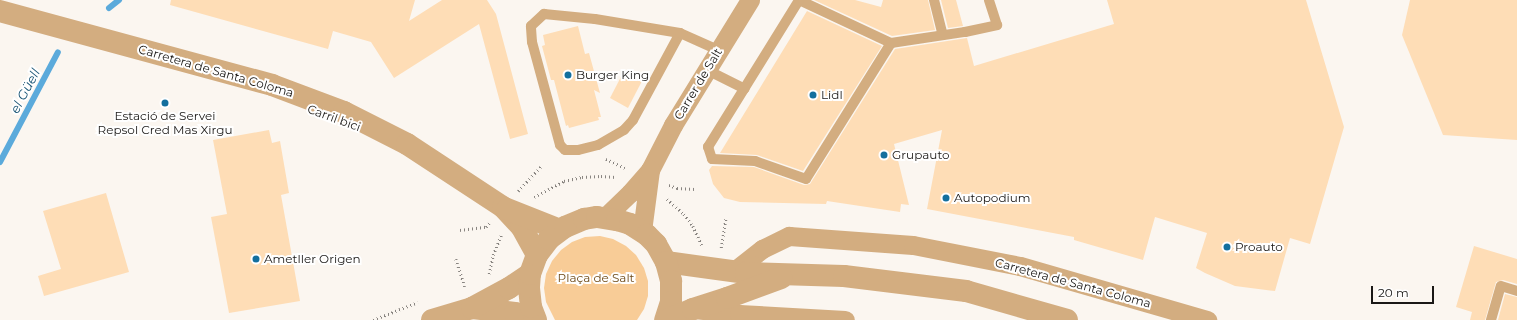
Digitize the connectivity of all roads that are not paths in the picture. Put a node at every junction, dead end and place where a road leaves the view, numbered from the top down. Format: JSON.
{"nodes":[{"id":1,"x":750,"y":0,"type":"edge"},
{"id":2,"x":934,"y":0,"type":"edge"},
{"id":3,"x":989,"y":0,"type":"edge"},
{"id":4,"x":0,"y":11,"type":"edge"},
{"id":5,"x":680,"y":33,"type":"junction"},
{"id":6,"x":943,"y":35,"type":"junction"},
{"id":7,"x":891,"y":43,"type":"junction"},
{"id":8,"x":718,"y":50,"type":"junction"},
{"id":9,"x":707,"y":70,"type":"junction"},
{"id":10,"x":745,"y":89,"type":"junction"},
{"id":11,"x":650,"y":170,"type":"junction"},
{"id":12,"x":503,"y":207,"type":"junction"},
{"id":13,"x":604,"y":218,"type":"junction"},
{"id":14,"x":560,"y":230,"type":"junction"},
{"id":15,"x":642,"y":231,"type":"junction"},
{"id":16,"x":666,"y":262,"type":"junction"},
{"id":17,"x":534,"y":264,"type":"junction"},
{"id":18,"x":734,"y":271,"type":"junction"},
{"id":19,"x":788,"y":276,"type":"junction"},
{"id":20,"x":1517,"y":291,"type":"edge"},
{"id":21,"x":472,"y":308,"type":"junction"},
{"id":22,"x":693,"y":309,"type":"junction"},
{"id":23,"x":432,"y":320,"type":"edge"},
{"id":24,"x":535,"y":320,"type":"edge"},
{"id":25,"x":666,"y":320,"type":"edge"},
{"id":26,"x":845,"y":320,"type":"edge"},
{"id":27,"x":1067,"y":320,"type":"edge"},
{"id":28,"x":1207,"y":320,"type":"edge"},
{"id":29,"x":1492,"y":320,"type":"edge"}],
"edges":[{"from":1,"to":8,"type":"street","name":"Carrer de Salt"},
{"from":2,"to":6,"type":"lane"},
{"from":3,"to":6,"type":"lane"},
{"from":4,"to":12,"type":"street","name":"Carretera de Santa Coloma"},
{"from":5,"to":5,"type":"lane"},
{"from":5,"to":8,"type":"lane"},
{"from":6,"to":7,"type":"lane"},
{"from":7,"to":10,"type":"lane"},
{"from":7,"to":10,"type":"lane"},
{"from":8,"to":9,"type":"street","name":"Carrer de Salt"},
{"from":9,"to":10,"type":"lane"},
{"from":9,"to":11,"type":"street","name":"Carrer de Salt"},
{"from":11,"to":13,"type":"street","name":"Carrer de Salt"},
{"from":11,"to":15,"type":"street","name":"Carrer de Salt"},
{"from":12,"to":14,"type":"street","name":"Carretera de Santa Coloma"},
{"from":12,"to":17,"type":"street","name":"Carretera de Santa Coloma"},
{"from":13,"to":14,"type":"street"},
{"from":13,"to":15,"type":"street"},
{"from":14,"to":17,"type":"street"},
{"from":15,"to":16,"type":"street"},
{"from":16,"to":18,"type":"street"},
{"from":16,"to":25,"type":"street"},
{"from":17,"to":21,"type":"street"},
{"from":17,"to":24,"type":"street"},
{"from":18,"to":19,"type":"street"},
{"from":18,"to":28,"type":"street","name":"Carretera de Santa Coloma"},
{"from":19,"to":22,"type":"street"},
{"from":19,"to":27,"type":"street"},
{"from":20,"to":29,"type":"lane"},
{"from":21,"to":23,"type":"street"},
{"from":21,"to":24,"type":"street"},
{"from":22,"to":25,"type":"street"},
{"from":22,"to":26,"type":"street"}]}
